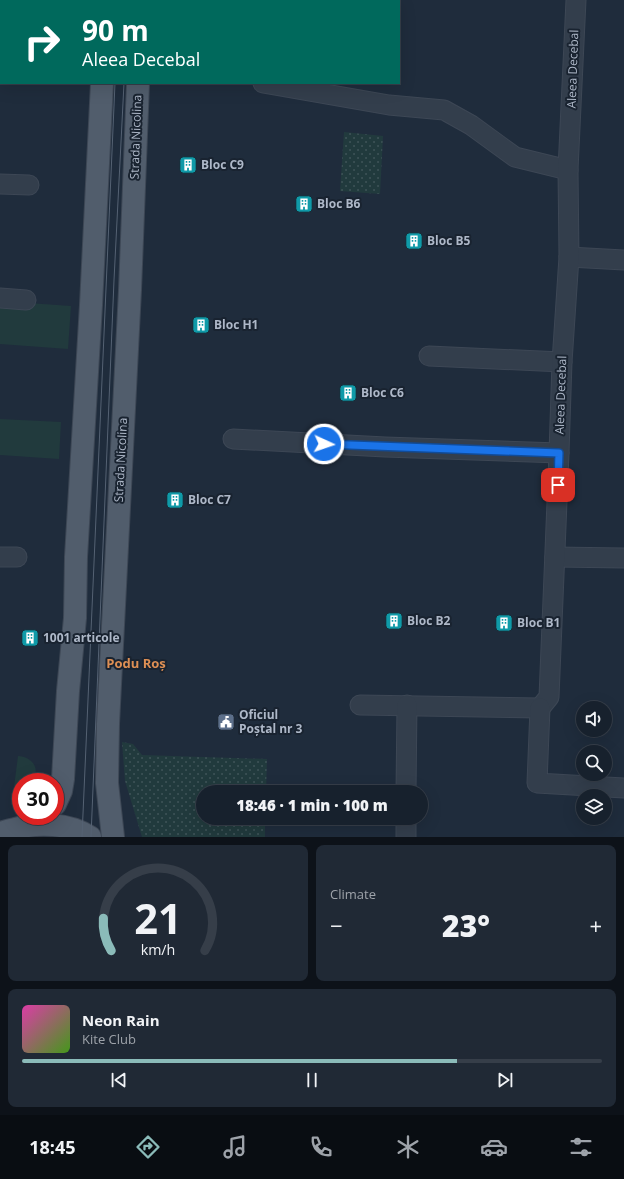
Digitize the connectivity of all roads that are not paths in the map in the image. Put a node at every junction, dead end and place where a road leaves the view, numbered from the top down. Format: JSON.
{"nodes":[{"id":1,"x":576,"y":0,"type":"edge"},
{"id":2,"x":102,"y":84,"type":"edge"},
{"id":3,"x":138,"y":84,"type":"edge"},
{"id":4,"x":269,"y":84,"type":"edge"},
{"id":5,"x":568,"y":170,"type":"junction"},
{"id":6,"x":0,"y":184,"type":"edge"},
{"id":7,"x":29,"y":185,"type":"dead end"},
{"id":8,"x":569,"y":257,"type":"junction"},
{"id":9,"x":624,"y":260,"type":"edge"},
{"id":10,"x":0,"y":298,"type":"edge"},
{"id":11,"x":26,"y":300,"type":"dead end"},
{"id":12,"x":428,"y":356,"type":"dead end"},
{"id":13,"x":562,"y":362,"type":"junction"},
{"id":14,"x":233,"y":439,"type":"dead end"},
{"id":15,"x":559,"y":453,"type":"junction"},
{"id":16,"x":555,"y":557,"type":"junction"},
{"id":17,"x":624,"y":558,"type":"edge"},
{"id":18,"x":360,"y":705,"type":"dead end"},
{"id":19,"x":407,"y":705,"type":"junction"},
{"id":20,"x":540,"y":708,"type":"junction"},
{"id":21,"x":63,"y":773,"type":"edge"},
{"id":22,"x":406,"y":785,"type":"edge"},
{"id":23,"x":624,"y":788,"type":"edge"},
{"id":24,"x":25,"y":825,"type":"edge"},
{"id":25,"x":58,"y":825,"type":"edge"},
{"id":26,"x":406,"y":825,"type":"edge"},
{"id":27,"x":1,"y":833,"type":"edge"},
{"id":28,"x":90,"y":837,"type":"edge"},
{"id":29,"x":113,"y":837,"type":"edge"},
{"id":30,"x":406,"y":837,"type":"edge"}],
"edges":[{"from":1,"to":5,"type":"street","name":"Aleea Decebal"},
{"from":2,"to":21,"type":"main road"},
{"from":3,"to":29,"type":"main road","name":"Strada Nicolina"},
{"from":4,"to":5,"type":"street"},
{"from":5,"to":8,"type":"street","name":"Aleea Decebal"},
{"from":6,"to":7,"type":"street"},
{"from":8,"to":9,"type":"street"},
{"from":8,"to":13,"type":"street","name":"Aleea Decebal"},
{"from":10,"to":11,"type":"street"},
{"from":12,"to":13,"type":"street"},
{"from":13,"to":15,"type":"street","name":"Aleea Decebal"},
{"from":14,"to":15,"type":"street"},
{"from":15,"to":16,"type":"street","name":"Aleea Decebal"},
{"from":16,"to":17,"type":"street"},
{"from":16,"to":20,"type":"street","name":"Aleea Decebal"},
{"from":18,"to":19,"type":"street"},
{"from":19,"to":20,"type":"street"},
{"from":19,"to":22,"type":"street"},
{"from":20,"to":23,"type":"street"},
{"from":24,"to":27,"type":"main road"},
{"from":25,"to":28,"type":"main road"},
{"from":26,"to":30,"type":"street"}]}
